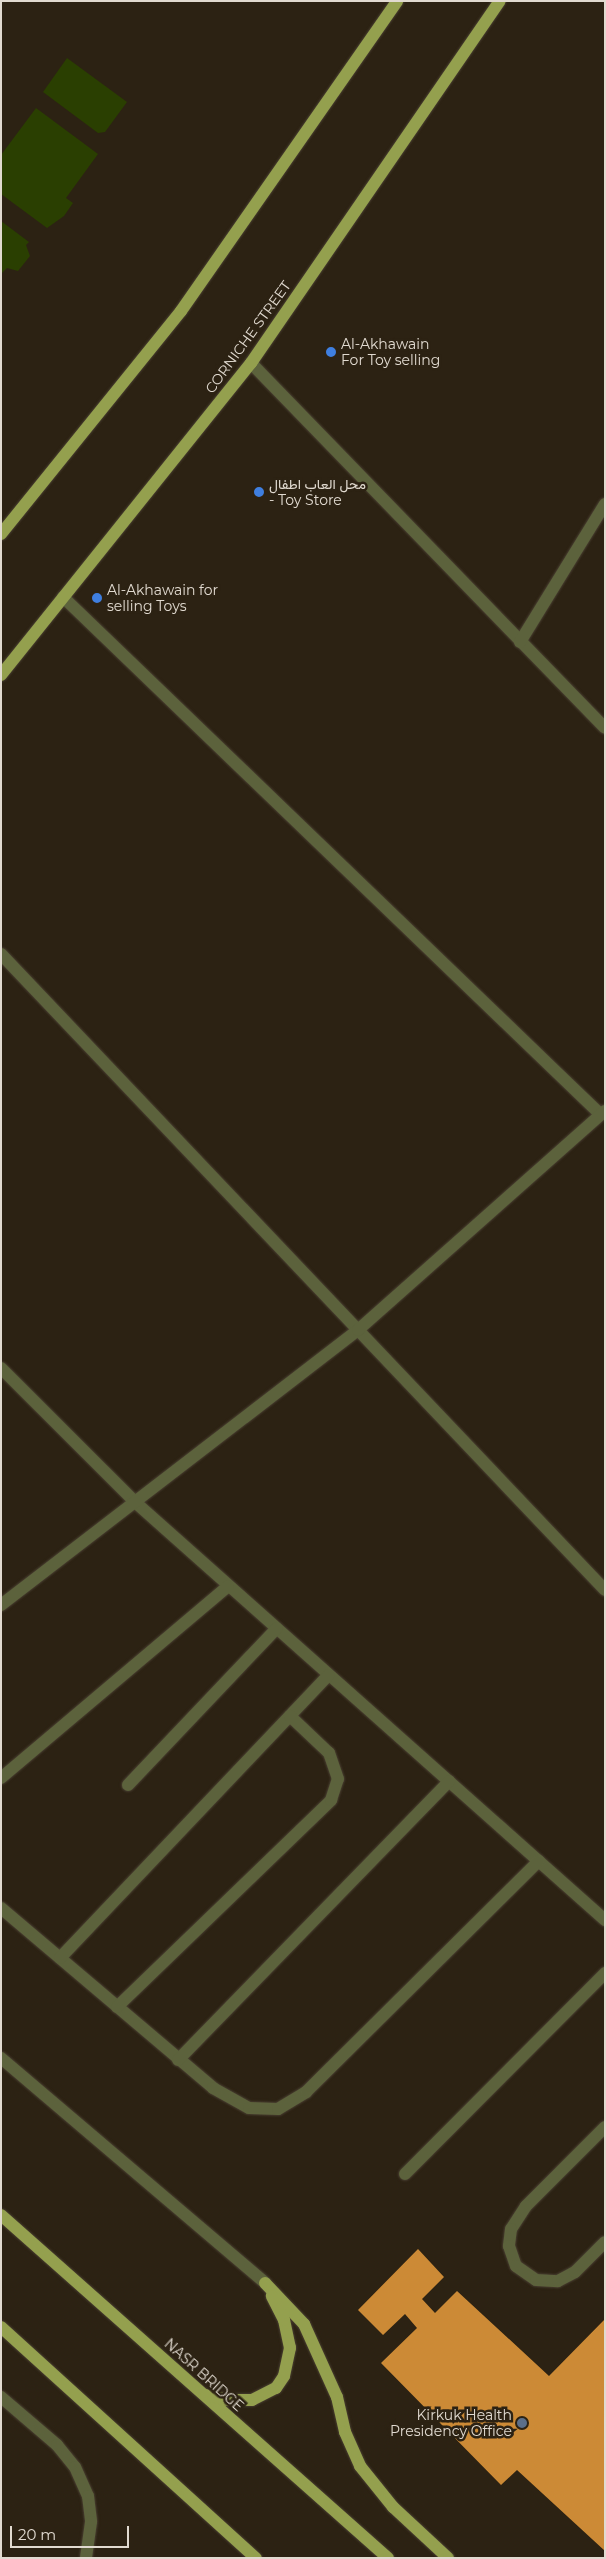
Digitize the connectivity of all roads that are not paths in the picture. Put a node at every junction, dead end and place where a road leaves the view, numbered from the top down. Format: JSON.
{"nodes":[{"id":1,"x":397,"y":1,"type":"edge"},
{"id":2,"x":500,"y":1,"type":"edge"},
{"id":3,"x":251,"y":363,"type":"junction"},
{"id":4,"x":605,"y":504,"type":"edge"},
{"id":5,"x":1,"y":534,"type":"edge"},
{"id":6,"x":63,"y":597,"type":"junction"},
{"id":7,"x":520,"y":642,"type":"junction"},
{"id":8,"x":1,"y":675,"type":"edge"},
{"id":9,"x":605,"y":728,"type":"edge"},
{"id":10,"x":1,"y":954,"type":"edge"},
{"id":11,"x":603,"y":1113,"type":"edge"},
{"id":12,"x":358,"y":1330,"type":"junction"},
{"id":13,"x":1,"y":1368,"type":"edge"},
{"id":14,"x":135,"y":1502,"type":"junction"},
{"id":15,"x":228,"y":1586,"type":"junction"},
{"id":16,"x":605,"y":1590,"type":"edge"},
{"id":17,"x":1,"y":1605,"type":"edge"},
{"id":18,"x":277,"y":1628,"type":"junction"},
{"id":19,"x":330,"y":1675,"type":"junction"},
{"id":20,"x":290,"y":1716,"type":"junction"},
{"id":21,"x":1,"y":1778,"type":"edge"},
{"id":22,"x":449,"y":1781,"type":"junction"},
{"id":23,"x":128,"y":1785,"type":"dead end"},
{"id":24,"x":539,"y":1861,"type":"junction"},
{"id":25,"x":1,"y":1908,"type":"edge"},
{"id":26,"x":605,"y":1920,"type":"edge"},
{"id":27,"x":60,"y":1958,"type":"junction"},
{"id":28,"x":605,"y":1973,"type":"edge"},
{"id":29,"x":117,"y":2007,"type":"junction"},
{"id":30,"x":1,"y":2058,"type":"edge"},
{"id":31,"x":178,"y":2060,"type":"junction"},
{"id":32,"x":605,"y":2127,"type":"edge"},
{"id":33,"x":406,"y":2174,"type":"dead end"},
{"id":34,"x":1,"y":2215,"type":"edge"},
{"id":35,"x":605,"y":2242,"type":"edge"},
{"id":36,"x":264,"y":2283,"type":"junction"},
{"id":37,"x":1,"y":2327,"type":"edge"},
{"id":38,"x":204,"y":2394,"type":"junction"},
{"id":39,"x":1,"y":2396,"type":"edge"},
{"id":40,"x":86,"y":2558,"type":"edge"},
{"id":41,"x":256,"y":2558,"type":"edge"},
{"id":42,"x":388,"y":2558,"type":"edge"},
{"id":43,"x":448,"y":2558,"type":"edge"}],
"edges":[{"from":1,"to":5,"type":"main road"},
{"from":2,"to":3,"type":"main road","name":"CORNICHE STREET"},
{"from":3,"to":6,"type":"main road","name":"CORNICHE STREET"},
{"from":3,"to":7,"type":"street"},
{"from":4,"to":7,"type":"street"},
{"from":6,"to":8,"type":"main road","name":"CORNICHE STREET"},
{"from":6,"to":11,"type":"street"},
{"from":7,"to":9,"type":"street"},
{"from":10,"to":12,"type":"street"},
{"from":11,"to":12,"type":"street"},
{"from":12,"to":14,"type":"street"},
{"from":12,"to":16,"type":"street"},
{"from":13,"to":14,"type":"street"},
{"from":14,"to":15,"type":"street"},
{"from":14,"to":17,"type":"street"},
{"from":15,"to":18,"type":"street"},
{"from":15,"to":21,"type":"street"},
{"from":18,"to":19,"type":"street"},
{"from":18,"to":23,"type":"street"},
{"from":19,"to":20,"type":"street"},
{"from":19,"to":22,"type":"street"},
{"from":20,"to":27,"type":"street"},
{"from":20,"to":29,"type":"street"},
{"from":22,"to":24,"type":"street"},
{"from":22,"to":31,"type":"street"},
{"from":24,"to":26,"type":"street"},
{"from":24,"to":31,"type":"street"},
{"from":25,"to":27,"type":"street"},
{"from":27,"to":29,"type":"street"},
{"from":28,"to":33,"type":"street"},
{"from":29,"to":31,"type":"street"},
{"from":30,"to":36,"type":"street"},
{"from":32,"to":35,"type":"street"},
{"from":34,"to":38,"type":"main road","name":"NASR BRIDGE"},
{"from":36,"to":38,"type":"main road"},
{"from":36,"to":43,"type":"main road"},
{"from":37,"to":41,"type":"main road"},
{"from":38,"to":42,"type":"main road","name":"NASR BRIDGE"},
{"from":39,"to":40,"type":"street"}]}
